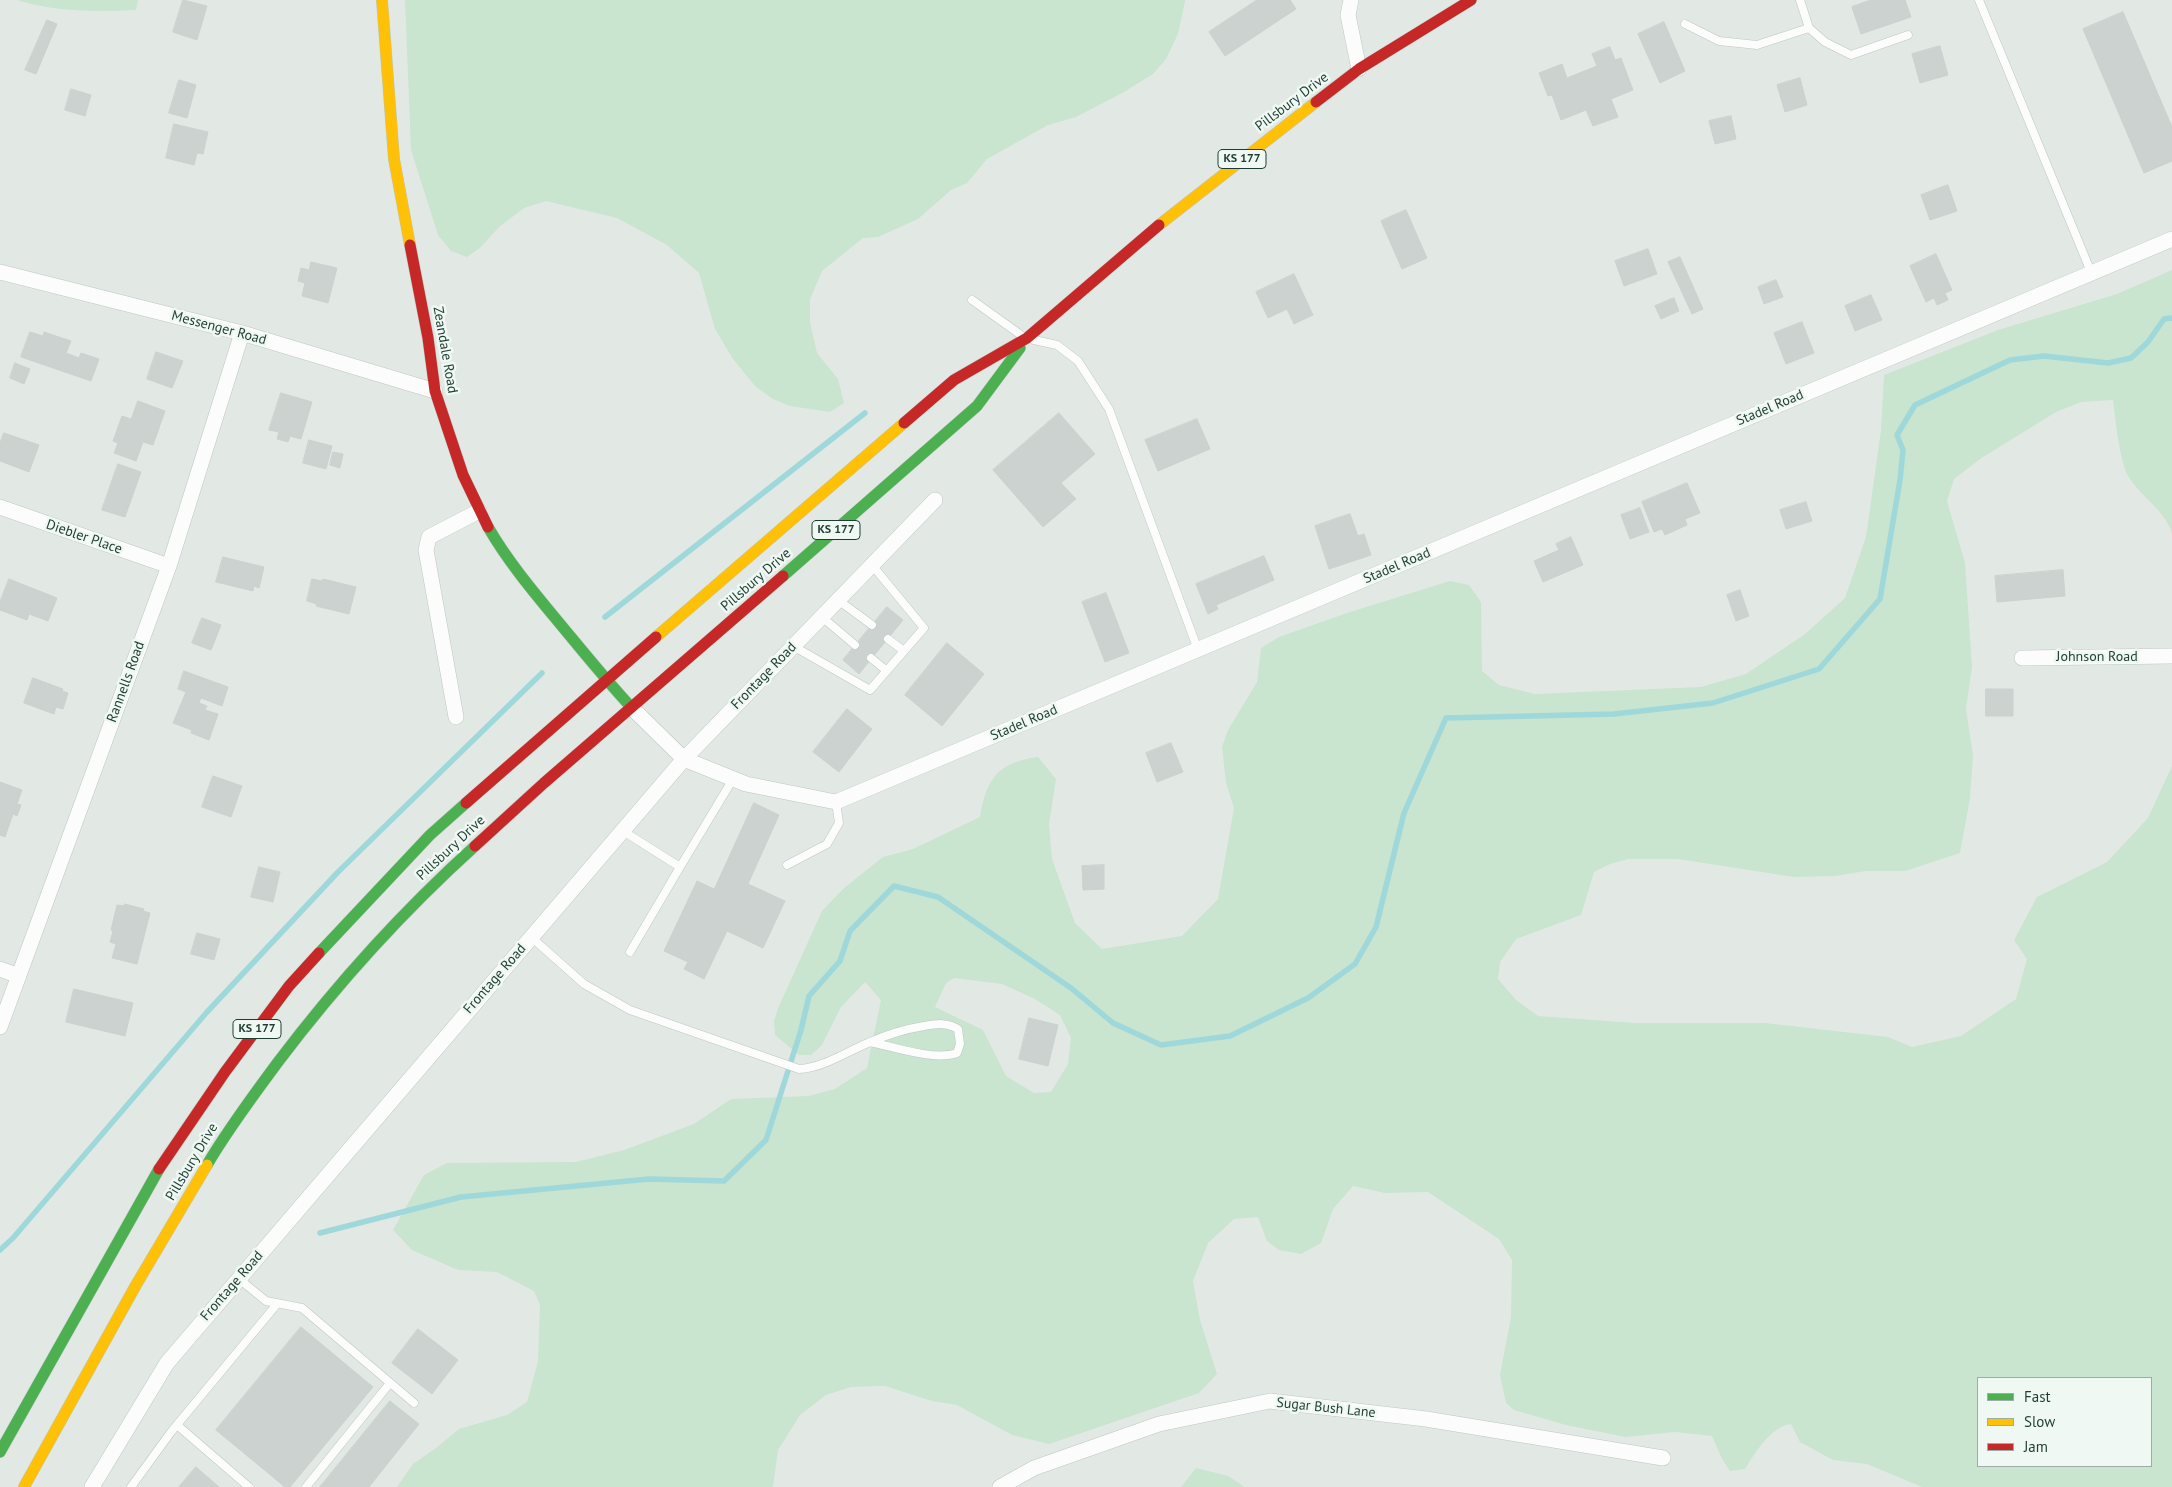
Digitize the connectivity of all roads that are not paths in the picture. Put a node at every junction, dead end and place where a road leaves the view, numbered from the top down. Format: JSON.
{"nodes":[{"id":1,"x":382,"y":0,"type":"edge"},
{"id":2,"x":1351,"y":0,"type":"edge"},
{"id":3,"x":1472,"y":0,"type":"edge"},
{"id":4,"x":1800,"y":0,"type":"edge"},
{"id":5,"x":1979,"y":0,"type":"edge"},
{"id":6,"x":1685,"y":24,"type":"dead end"},
{"id":7,"x":1809,"y":28,"type":"junction"},
{"id":8,"x":1908,"y":35,"type":"dead end"},
{"id":9,"x":1360,"y":69,"type":"junction"},
{"id":10,"x":2172,"y":239,"type":"edge"},
{"id":11,"x":0,"y":272,"type":"edge"},
{"id":12,"x":2091,"y":272,"type":"junction"},
{"id":13,"x":972,"y":300,"type":"dead end"},
{"id":14,"x":242,"y":333,"type":"junction"},
{"id":15,"x":1026,"y":338,"type":"junction"},
{"id":16,"x":435,"y":391,"type":"junction"},
{"id":17,"x":935,"y":500,"type":"dead end"},
{"id":18,"x":0,"y":507,"type":"edge"},
{"id":19,"x":479,"y":511,"type":"junction"},
{"id":20,"x":872,"y":565,"type":"junction"},
{"id":21,"x":168,"y":566,"type":"junction"},
{"id":22,"x":838,"y":600,"type":"junction"},
{"id":23,"x":822,"y":617,"type":"junction"},
{"id":24,"x":872,"y":625,"type":"dead end"},
{"id":25,"x":888,"y":638,"type":"dead end"},
{"id":26,"x":855,"y":645,"type":"dead end"},
{"id":27,"x":793,"y":646,"type":"junction"},
{"id":28,"x":1198,"y":650,"type":"junction"},
{"id":29,"x":904,"y":651,"type":"junction"},
{"id":30,"x":2172,"y":656,"type":"edge"},
{"id":31,"x":871,"y":658,"type":"dead end"},
{"id":32,"x":2022,"y":658,"type":"dead end"},
{"id":33,"x":886,"y":671,"type":"junction"},
{"id":34,"x":606,"y":680,"type":"junction"},
{"id":35,"x":631,"y":707,"type":"junction"},
{"id":36,"x":456,"y":717,"type":"dead end"},
{"id":37,"x":684,"y":760,"type":"junction"},
{"id":38,"x":733,"y":779,"type":"junction"},
{"id":39,"x":836,"y":802,"type":"junction"},
{"id":40,"x":623,"y":831,"type":"junction"},
{"id":41,"x":787,"y":865,"type":"dead end"},
{"id":42,"x":680,"y":867,"type":"junction"},
{"id":43,"x":531,"y":937,"type":"junction"},
{"id":44,"x":630,"y":952,"type":"dead end"},
{"id":45,"x":0,"y":969,"type":"edge"},
{"id":46,"x":19,"y":976,"type":"junction"},
{"id":47,"x":0,"y":1027,"type":"edge"},
{"id":48,"x":870,"y":1042,"type":"junction"},
{"id":49,"x":238,"y":1278,"type":"junction"},
{"id":50,"x":277,"y":1304,"type":"junction"},
{"id":51,"x":390,"y":1383,"type":"junction"},
{"id":52,"x":414,"y":1404,"type":"dead end"},
{"id":53,"x":177,"y":1425,"type":"junction"},
{"id":54,"x":0,"y":1452,"type":"edge"},
{"id":55,"x":1663,"y":1458,"type":"dead end"},
{"id":56,"x":24,"y":1487,"type":"edge"},
{"id":57,"x":92,"y":1487,"type":"edge"},
{"id":58,"x":131,"y":1487,"type":"edge"},
{"id":59,"x":249,"y":1487,"type":"edge"},
{"id":60,"x":306,"y":1487,"type":"edge"},
{"id":61,"x":1000,"y":1487,"type":"edge"}],
"edges":[{"from":1,"to":16,"type":"main road","name":"Zeandale Road"},
{"from":2,"to":9,"type":"street"},
{"from":3,"to":9,"type":"main road","name":"Pillsbury Drive","number":"KS 177"},
{"from":4,"to":7,"type":"lane"},
{"from":5,"to":12,"type":"lane"},
{"from":6,"to":7,"type":"lane"},
{"from":7,"to":8,"type":"lane"},
{"from":9,"to":15,"type":"main road","name":"Pillsbury Drive","number":"KS 177"},
{"from":10,"to":12,"type":"street","name":"Stadel Road"},
{"from":11,"to":14,"type":"street","name":"Messenger Road"},
{"from":12,"to":28,"type":"street","name":"Stadel Road"},
{"from":13,"to":15,"type":"lane"},
{"from":14,"to":16,"type":"street","name":"Messenger Road"},
{"from":14,"to":21,"type":"street","name":"Rannells Road"},
{"from":15,"to":28,"type":"lane"},
{"from":15,"to":34,"type":"main road","name":"Pillsbury Drive","number":"KS 177"},
{"from":15,"to":35,"type":"main road","name":"Pillsbury Drive","number":"KS 177"},
{"from":16,"to":19,"type":"main road","name":"Zeandale Road"},
{"from":17,"to":20,"type":"street","name":"Frontage Road"},
{"from":18,"to":21,"type":"street","name":"Diebler Place"},
{"from":19,"to":34,"type":"main road","name":"Zeandale Road"},
{"from":19,"to":36,"type":"street"},
{"from":20,"to":22,"type":"street","name":"Frontage Road"},
{"from":20,"to":29,"type":"lane"},
{"from":21,"to":46,"type":"street","name":"Rannells Road"},
{"from":22,"to":23,"type":"street","name":"Frontage Road"},
{"from":22,"to":24,"type":"lane"},
{"from":23,"to":26,"type":"lane"},
{"from":23,"to":27,"type":"street","name":"Frontage Road"},
{"from":25,"to":29,"type":"lane"},
{"from":27,"to":33,"type":"lane"},
{"from":27,"to":37,"type":"street","name":"Frontage Road"},
{"from":28,"to":39,"type":"street","name":"Stadel Road"},
{"from":29,"to":33,"type":"lane"},
{"from":30,"to":32,"type":"street","name":"Johnson Road"},
{"from":31,"to":33,"type":"lane"},
{"from":34,"to":35,"type":"main road","name":"Zeandale Road"},
{"from":34,"to":54,"type":"main road","name":"Pillsbury Drive","number":"KS 177"},
{"from":35,"to":37,"type":"street"},
{"from":35,"to":56,"type":"main road","name":"Pillsbury Drive","number":"KS 177"},
{"from":37,"to":38,"type":"street"},
{"from":37,"to":40,"type":"street","name":"Frontage Road"},
{"from":38,"to":39,"type":"street"},
{"from":38,"to":42,"type":"lane"},
{"from":39,"to":41,"type":"lane"},
{"from":40,"to":42,"type":"lane"},
{"from":40,"to":43,"type":"street","name":"Frontage Road"},
{"from":42,"to":44,"type":"lane"},
{"from":43,"to":48,"type":"lane"},
{"from":43,"to":49,"type":"street","name":"Frontage Road"},
{"from":45,"to":46,"type":"street"},
{"from":46,"to":47,"type":"street","name":"Rannells Road"},
{"from":48,"to":48,"type":"lane"},
{"from":49,"to":50,"type":"lane"},
{"from":49,"to":57,"type":"street","name":"Frontage Road"},
{"from":50,"to":51,"type":"lane"},
{"from":50,"to":53,"type":"lane"},
{"from":51,"to":52,"type":"lane"},
{"from":51,"to":60,"type":"lane"},
{"from":53,"to":58,"type":"lane"},
{"from":53,"to":59,"type":"lane"},
{"from":55,"to":61,"type":"street","name":"Sugar Bush Lane"}]}
